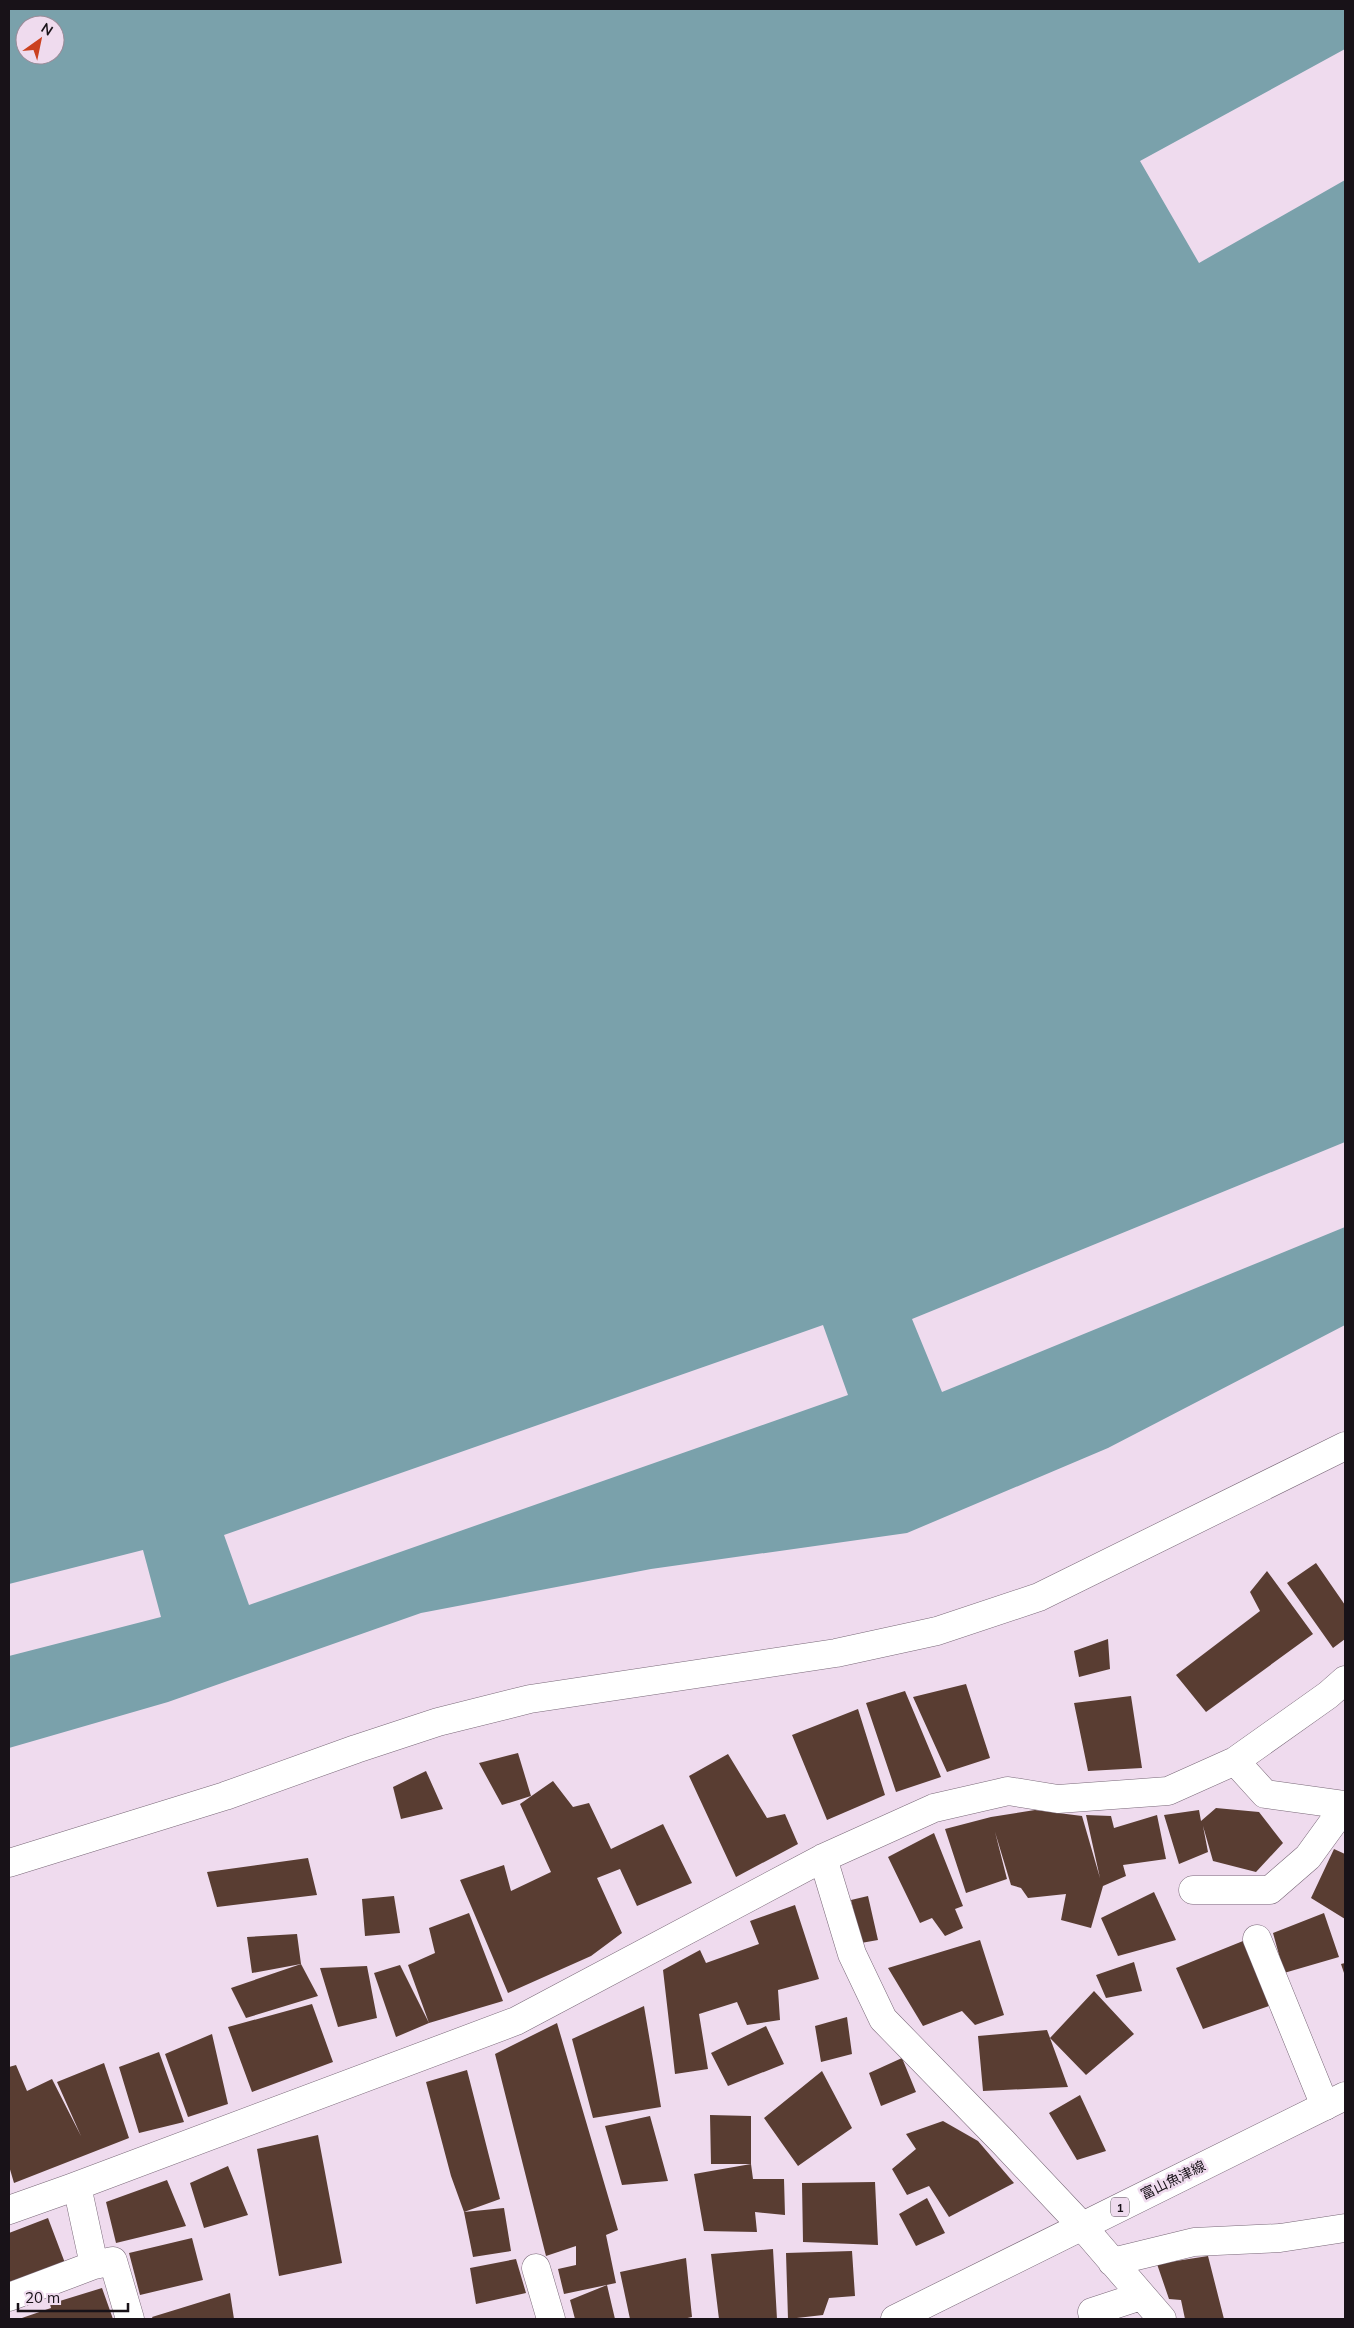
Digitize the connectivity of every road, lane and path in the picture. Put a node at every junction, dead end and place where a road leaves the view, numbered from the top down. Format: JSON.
{"nodes":[{"id":1,"x":1345,"y":1446,"type":"edge"},
{"id":2,"x":1345,"y":1680,"type":"edge"},
{"id":3,"x":1235,"y":1761,"type":"junction"},
{"id":4,"x":1345,"y":1806,"type":"edge"},
{"id":5,"x":823,"y":1858,"type":"junction"},
{"id":6,"x":9,"y":1864,"type":"edge"},
{"id":7,"x":1193,"y":1890,"type":"dead end"},
{"id":8,"x":1257,"y":1939,"type":"dead end"},
{"id":9,"x":1335,"y":2101,"type":"edge"},
{"id":10,"x":78,"y":2186,"type":"junction"},
{"id":11,"x":9,"y":2210,"type":"edge"},
{"id":12,"x":1081,"y":2225,"type":"junction"},
{"id":13,"x":1345,"y":2228,"type":"edge"},
{"id":14,"x":1112,"y":2262,"type":"junction"},
{"id":15,"x":94,"y":2265,"type":"junction"},
{"id":16,"x":536,"y":2268,"type":"dead end"},
{"id":17,"x":9,"y":2296,"type":"edge"},
{"id":18,"x":1141,"y":2296,"type":"junction"},
{"id":19,"x":130,"y":2319,"type":"edge"},
{"id":20,"x":551,"y":2319,"type":"edge"},
{"id":21,"x":895,"y":2319,"type":"edge"},
{"id":22,"x":1094,"y":2319,"type":"edge"},
{"id":23,"x":1162,"y":2319,"type":"edge"}],
"edges":[{"from":1,"to":6,"type":"street"},
{"from":2,"to":3,"type":"street"},
{"from":3,"to":4,"type":"street"},
{"from":3,"to":5,"type":"street"},
{"from":4,"to":7,"type":"street"},
{"from":5,"to":10,"type":"street"},
{"from":5,"to":12,"type":"street"},
{"from":8,"to":9,"type":"street"},
{"from":9,"to":12,"type":"street","name":"富山魚津線","number":"1"},
{"from":10,"to":11,"type":"street"},
{"from":10,"to":15,"type":"street"},
{"from":12,"to":14,"type":"street"},
{"from":12,"to":21,"type":"street","name":"富山魚津線","number":"1"},
{"from":13,"to":14,"type":"street"},
{"from":14,"to":18,"type":"street"},
{"from":15,"to":17,"type":"street"},
{"from":15,"to":19,"type":"street"},
{"from":16,"to":20,"type":"street"},
{"from":18,"to":22,"type":"street"},
{"from":18,"to":23,"type":"street"}]}
